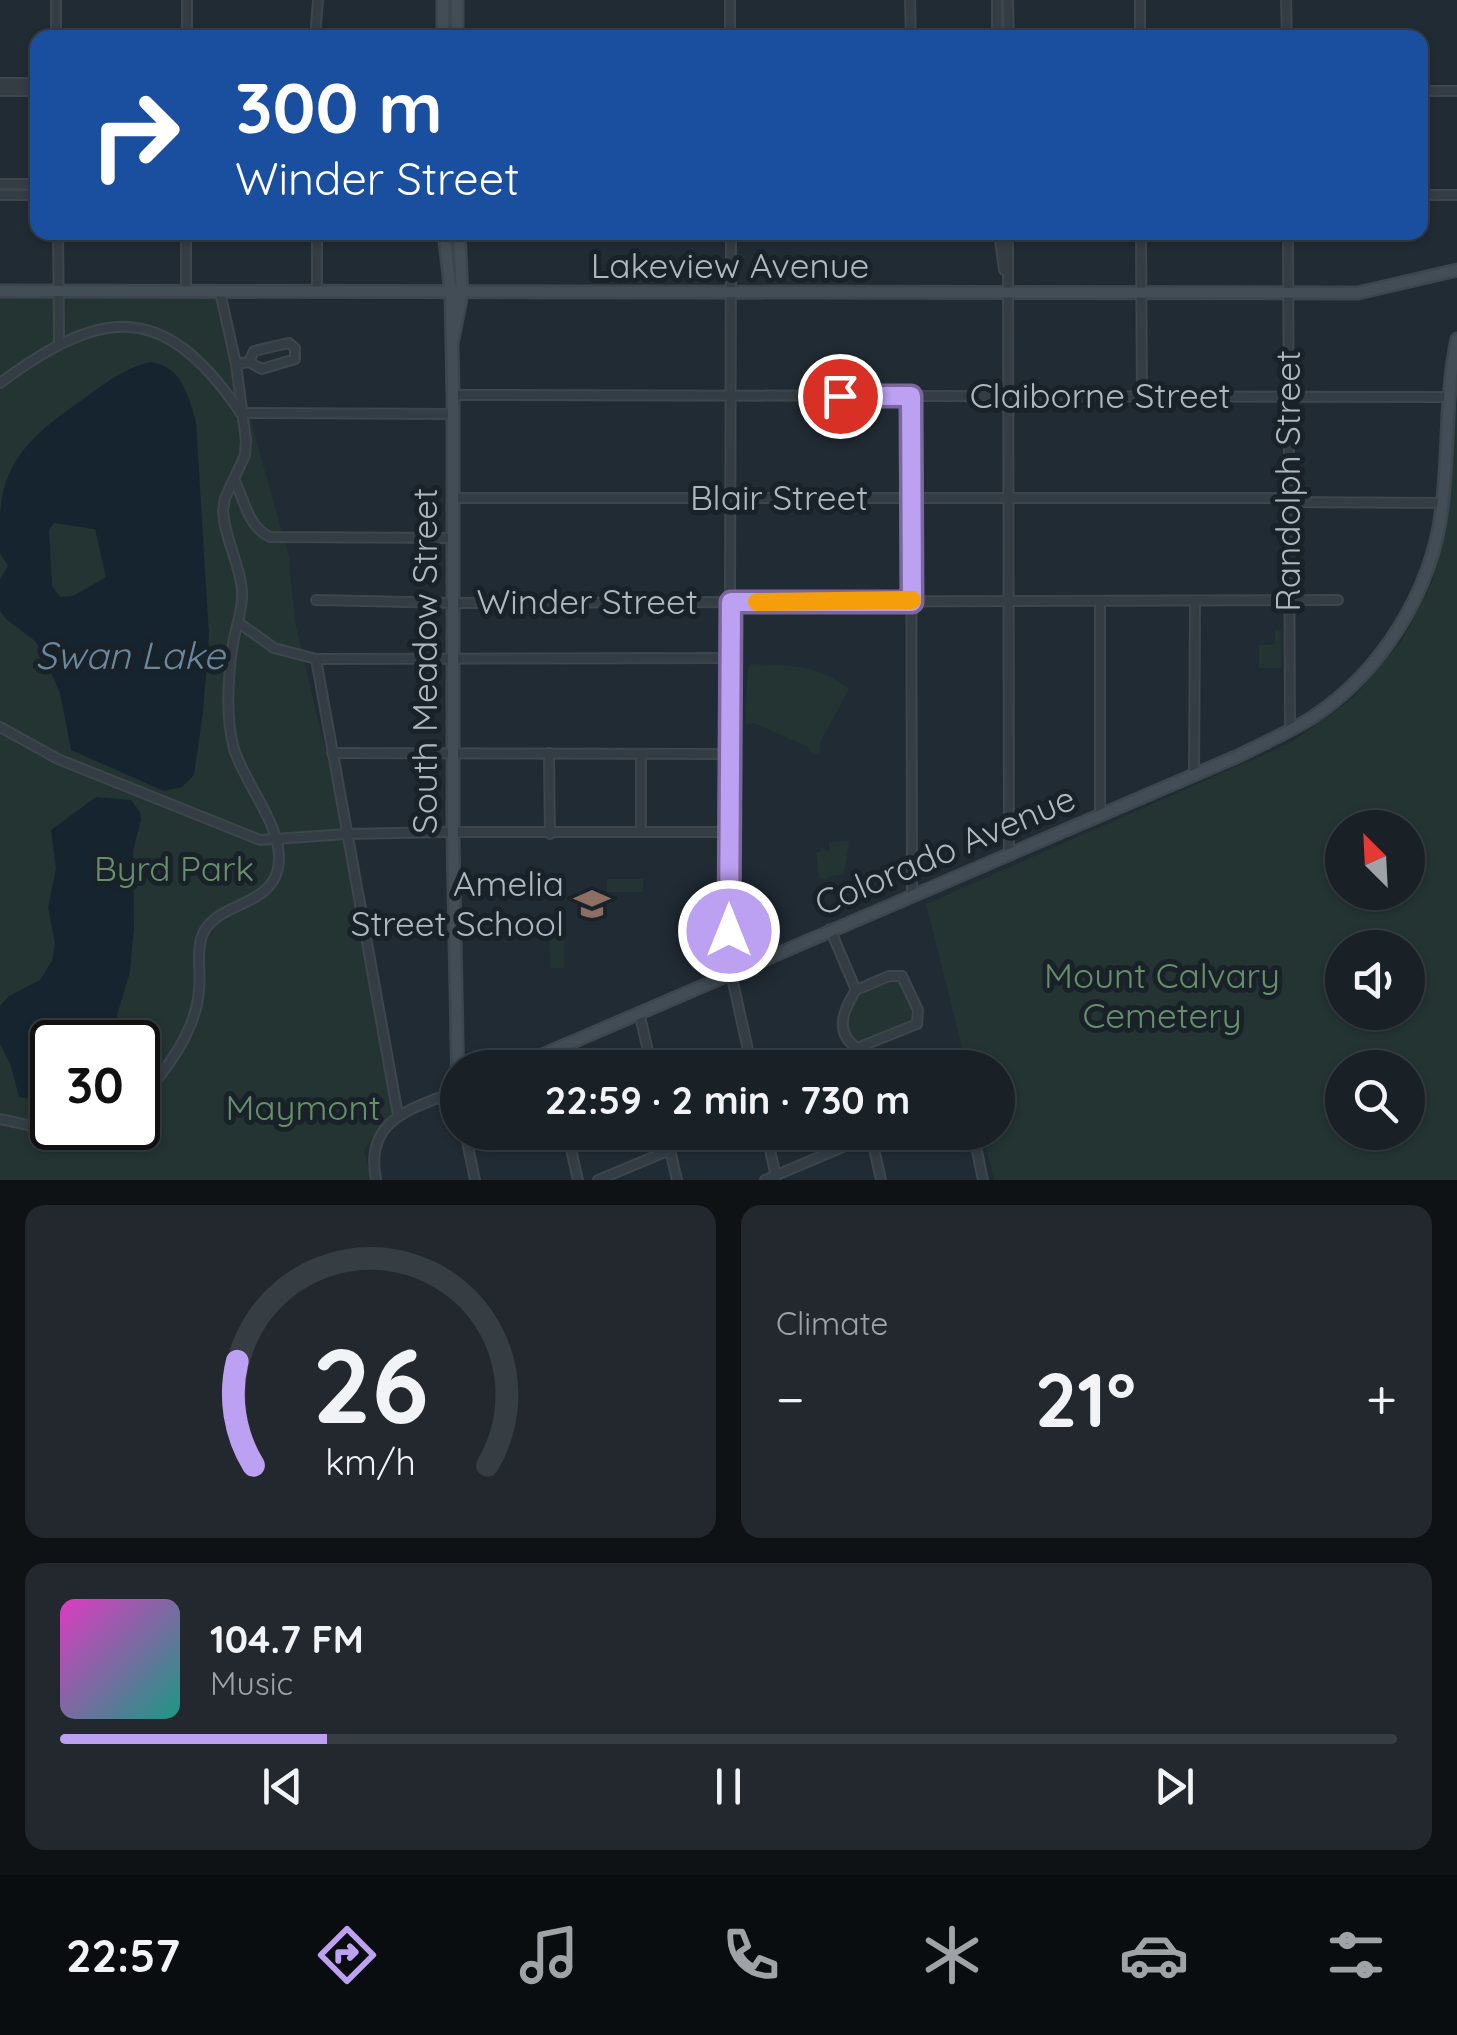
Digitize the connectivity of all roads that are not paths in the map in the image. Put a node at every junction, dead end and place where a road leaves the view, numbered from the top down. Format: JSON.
{"nodes":[{"id":1,"x":56,"y":0,"type":"edge"},
{"id":2,"x":187,"y":0,"type":"edge"},
{"id":3,"x":318,"y":0,"type":"edge"},
{"id":4,"x":443,"y":0,"type":"edge"},
{"id":5,"x":457,"y":0,"type":"edge"},
{"id":6,"x":730,"y":0,"type":"edge"},
{"id":7,"x":910,"y":0,"type":"edge"},
{"id":8,"x":997,"y":0,"type":"edge"},
{"id":9,"x":1008,"y":0,"type":"edge"},
{"id":10,"x":1140,"y":0,"type":"edge"},
{"id":11,"x":1286,"y":0,"type":"edge"},
{"id":12,"x":56,"y":30,"type":"edge"},
{"id":13,"x":187,"y":30,"type":"edge"},
{"id":14,"x":316,"y":30,"type":"edge"},
{"id":15,"x":443,"y":30,"type":"edge"},
{"id":16,"x":457,"y":30,"type":"edge"},
{"id":17,"x":730,"y":30,"type":"edge"},
{"id":18,"x":910,"y":30,"type":"edge"},
{"id":19,"x":997,"y":30,"type":"edge"},
{"id":20,"x":1008,"y":30,"type":"edge"},
{"id":21,"x":1140,"y":30,"type":"edge"},
{"id":22,"x":1287,"y":30,"type":"edge"},
{"id":23,"x":0,"y":83,"type":"edge"},
{"id":24,"x":30,"y":83,"type":"edge"},
{"id":25,"x":30,"y":91,"type":"edge"},
{"id":26,"x":1457,"y":91,"type":"edge"},
{"id":27,"x":0,"y":92,"type":"edge"},
{"id":28,"x":1428,"y":92,"type":"edge"},
{"id":29,"x":0,"y":184,"type":"edge"},
{"id":30,"x":30,"y":184,"type":"edge"},
{"id":31,"x":0,"y":195,"type":"edge"},
{"id":32,"x":30,"y":195,"type":"edge"},
{"id":33,"x":1457,"y":195,"type":"edge"},
{"id":34,"x":1428,"y":196,"type":"edge"},
{"id":35,"x":58,"y":240,"type":"edge"},
{"id":36,"x":186,"y":240,"type":"edge"},
{"id":37,"x":316,"y":240,"type":"edge"},
{"id":38,"x":446,"y":240,"type":"edge"},
{"id":39,"x":459,"y":240,"type":"edge"},
{"id":40,"x":730,"y":240,"type":"edge"},
{"id":41,"x":1000,"y":240,"type":"edge"},
{"id":42,"x":1008,"y":240,"type":"edge"},
{"id":43,"x":1141,"y":240,"type":"edge"},
{"id":44,"x":1288,"y":240,"type":"edge"},
{"id":45,"x":1457,"y":270,"type":"edge"},
{"id":46,"x":1008,"y":289,"type":"junction"},
{"id":47,"x":58,"y":291,"type":"junction"},
{"id":48,"x":0,"y":292,"type":"edge"},
{"id":49,"x":186,"y":292,"type":"junction"},
{"id":50,"x":220,"y":292,"type":"junction"},
{"id":51,"x":317,"y":292,"type":"junction"},
{"id":52,"x":456,"y":294,"type":"junction"},
{"id":53,"x":731,"y":294,"type":"junction"},
{"id":54,"x":1142,"y":294,"type":"junction"},
{"id":55,"x":1287,"y":294,"type":"junction"},
{"id":56,"x":1457,"y":339,"type":"edge"},
{"id":57,"x":59,"y":342,"type":"junction"},
{"id":58,"x":249,"y":362,"type":"junction"},
{"id":59,"x":236,"y":364,"type":"junction"},
{"id":60,"x":0,"y":383,"type":"edge"},
{"id":61,"x":1287,"y":395,"type":"junction"},
{"id":62,"x":453,"y":396,"type":"junction"},
{"id":63,"x":731,"y":396,"type":"junction"},
{"id":64,"x":911,"y":396,"type":"junction"},
{"id":65,"x":1009,"y":396,"type":"junction"},
{"id":66,"x":1142,"y":396,"type":"junction"},
{"id":67,"x":1447,"y":397,"type":"junction"},
{"id":68,"x":240,"y":413,"type":"junction"},
{"id":69,"x":452,"y":414,"type":"junction"},
{"id":70,"x":234,"y":479,"type":"junction"},
{"id":71,"x":452,"y":498,"type":"junction"},
{"id":72,"x":731,"y":498,"type":"junction"},
{"id":73,"x":912,"y":498,"type":"junction"},
{"id":74,"x":1009,"y":498,"type":"junction"},
{"id":75,"x":1287,"y":500,"type":"junction"},
{"id":76,"x":1443,"y":504,"type":"junction"},
{"id":77,"x":452,"y":538,"type":"junction"},
{"id":78,"x":316,"y":600,"type":"dead end"},
{"id":79,"x":1338,"y":600,"type":"dead end"},
{"id":80,"x":1008,"y":601,"type":"junction"},
{"id":81,"x":1288,"y":601,"type":"junction"},
{"id":82,"x":731,"y":602,"type":"junction"},
{"id":83,"x":912,"y":602,"type":"junction"},
{"id":84,"x":1100,"y":602,"type":"junction"},
{"id":85,"x":1195,"y":602,"type":"junction"},
{"id":86,"x":453,"y":603,"type":"junction"},
{"id":87,"x":239,"y":624,"type":"junction"},
{"id":88,"x":453,"y":658,"type":"junction"},
{"id":89,"x":731,"y":658,"type":"junction"},
{"id":90,"x":316,"y":659,"type":"junction"},
{"id":91,"x":0,"y":727,"type":"edge"},
{"id":92,"x":1290,"y":730,"type":"junction"},
{"id":93,"x":332,"y":753,"type":"junction"},
{"id":94,"x":548,"y":753,"type":"junction"},
{"id":95,"x":454,"y":754,"type":"junction"},
{"id":96,"x":641,"y":754,"type":"junction"},
{"id":97,"x":729,"y":754,"type":"junction"},
{"id":98,"x":1194,"y":776,"type":"junction"},
{"id":99,"x":1100,"y":815,"type":"junction"},
{"id":100,"x":641,"y":832,"type":"junction"},
{"id":101,"x":729,"y":832,"type":"junction"},
{"id":102,"x":454,"y":833,"type":"junction"},
{"id":103,"x":347,"y":834,"type":"junction"},
{"id":104,"x":550,"y":834,"type":"junction"},
{"id":105,"x":278,"y":839,"type":"junction"},
{"id":106,"x":1009,"y":854,"type":"junction"},
{"id":107,"x":912,"y":895,"type":"junction"},
{"id":108,"x":830,"y":929,"type":"junction"},
{"id":109,"x":731,"y":972,"type":"junction"},
{"id":110,"x":856,"y":990,"type":"junction"},
{"id":111,"x":639,"y":1012,"type":"junction"},
{"id":112,"x":457,"y":1050,"type":"edge"},
{"id":113,"x":553,"y":1050,"type":"edge"},
{"id":114,"x":648,"y":1050,"type":"edge"},
{"id":115,"x":748,"y":1050,"type":"edge"},
{"id":116,"x":160,"y":1076,"type":"edge"},
{"id":117,"x":440,"y":1099,"type":"edge"},
{"id":118,"x":398,"y":1115,"type":"junction"},
{"id":119,"x":0,"y":1119,"type":"edge"},
{"id":120,"x":30,"y":1125,"type":"edge"},
{"id":121,"x":469,"y":1150,"type":"edge"},
{"id":122,"x":571,"y":1150,"type":"edge"},
{"id":123,"x":670,"y":1150,"type":"joint"},
{"id":124,"x":770,"y":1150,"type":"edge"},
{"id":125,"x":838,"y":1150,"type":"edge"},
{"id":126,"x":876,"y":1150,"type":"edge"},
{"id":127,"x":977,"y":1150,"type":"edge"},
{"id":128,"x":776,"y":1178,"type":"edge"},
{"id":129,"x":376,"y":1180,"type":"edge"},
{"id":130,"x":476,"y":1180,"type":"edge"},
{"id":131,"x":578,"y":1180,"type":"edge"},
{"id":132,"x":598,"y":1180,"type":"edge"},
{"id":133,"x":677,"y":1180,"type":"edge"},
{"id":134,"x":764,"y":1180,"type":"edge"},
{"id":135,"x":881,"y":1180,"type":"edge"},
{"id":136,"x":983,"y":1180,"type":"edge"}],
"edges":[{"from":1,"to":12,"type":"street"},
{"from":2,"to":13,"type":"street"},
{"from":3,"to":14,"type":"street"},
{"from":4,"to":15,"type":"street"},
{"from":5,"to":16,"type":"street"},
{"from":6,"to":17,"type":"street"},
{"from":7,"to":18,"type":"street"},
{"from":8,"to":19,"type":"street"},
{"from":9,"to":20,"type":"street"},
{"from":10,"to":21,"type":"street"},
{"from":11,"to":22,"type":"street"},
{"from":23,"to":24,"type":"street"},
{"from":25,"to":27,"type":"street"},
{"from":26,"to":28,"type":"street"},
{"from":29,"to":30,"type":"street"},
{"from":31,"to":32,"type":"street"},
{"from":33,"to":34,"type":"street"},
{"from":35,"to":47,"type":"street"},
{"from":36,"to":49,"type":"street"},
{"from":37,"to":51,"type":"street"},
{"from":38,"to":52,"type":"street","name":"South Meadow Street"},
{"from":39,"to":52,"type":"street","name":"South Meadow Street"},
{"from":40,"to":53,"type":"street"},
{"from":41,"to":46,"type":"street"},
{"from":42,"to":46,"type":"street"},
{"from":43,"to":54,"type":"street"},
{"from":44,"to":55,"type":"street","name":"Randolph Street"},
{"from":45,"to":55,"type":"street","name":"Lakeview Avenue"},
{"from":46,"to":53,"type":"street","name":"Lakeview Avenue"},
{"from":46,"to":54,"type":"street","name":"Lakeview Avenue"},
{"from":46,"to":65,"type":"street"},
{"from":47,"to":48,"type":"street","name":"Lakeview Avenue"},
{"from":47,"to":49,"type":"street","name":"Lakeview Avenue"},
{"from":47,"to":57,"type":"street"},
{"from":49,"to":50,"type":"street","name":"Lakeview Avenue"},
{"from":50,"to":51,"type":"street","name":"Lakeview Avenue"},
{"from":50,"to":59,"type":"street"},
{"from":51,"to":52,"type":"street","name":"Lakeview Avenue"},
{"from":52,"to":53,"type":"street","name":"Lakeview Avenue"},
{"from":52,"to":62,"type":"street","name":"South Meadow Street"},
{"from":53,"to":63,"type":"street"},
{"from":54,"to":55,"type":"street","name":"Lakeview Avenue"},
{"from":54,"to":66,"type":"street"},
{"from":55,"to":61,"type":"street","name":"Randolph Street"},
{"from":56,"to":67,"type":"street","name":"Colorado Avenue"},
{"from":57,"to":60,"type":"street"},
{"from":57,"to":68,"type":"street"},
{"from":58,"to":58,"type":"street"},
{"from":58,"to":59,"type":"street"},
{"from":59,"to":68,"type":"street"},
{"from":61,"to":66,"type":"street","name":"Claiborne Street"},
{"from":61,"to":67,"type":"street","name":"Claiborne Street"},
{"from":61,"to":75,"type":"street","name":"Randolph Street"},
{"from":62,"to":63,"type":"street","name":"Claiborne Street"},
{"from":62,"to":69,"type":"street","name":"South Meadow Street"},
{"from":63,"to":64,"type":"street","name":"Claiborne Street"},
{"from":63,"to":72,"type":"street"},
{"from":64,"to":65,"type":"street","name":"Claiborne Street"},
{"from":64,"to":73,"type":"street"},
{"from":65,"to":66,"type":"street","name":"Claiborne Street"},
{"from":65,"to":74,"type":"street"},
{"from":67,"to":76,"type":"street","name":"Colorado Avenue"},
{"from":68,"to":69,"type":"street"},
{"from":68,"to":70,"type":"street"},
{"from":69,"to":71,"type":"street","name":"South Meadow Street"},
{"from":70,"to":77,"type":"street"},
{"from":70,"to":87,"type":"street"},
{"from":71,"to":72,"type":"street","name":"Blair Street"},
{"from":71,"to":77,"type":"street","name":"South Meadow Street"},
{"from":72,"to":73,"type":"street","name":"Blair Street"},
{"from":72,"to":82,"type":"street"},
{"from":73,"to":74,"type":"street","name":"Blair Street"},
{"from":73,"to":83,"type":"street"},
{"from":74,"to":75,"type":"street","name":"Blair Street"},
{"from":74,"to":80,"type":"street"},
{"from":75,"to":76,"type":"street","name":"Blair Street"},
{"from":75,"to":81,"type":"street","name":"Randolph Street"},
{"from":76,"to":92,"type":"street","name":"Colorado Avenue"},
{"from":77,"to":86,"type":"street","name":"South Meadow Street"},
{"from":78,"to":86,"type":"street","name":"Winder Street"},
{"from":79,"to":81,"type":"street","name":"Winder Street"},
{"from":80,"to":83,"type":"street","name":"Winder Street"},
{"from":80,"to":84,"type":"street","name":"Winder Street"},
{"from":80,"to":106,"type":"street"},
{"from":81,"to":85,"type":"street","name":"Winder Street"},
{"from":81,"to":92,"type":"street","name":"Randolph Street"},
{"from":82,"to":83,"type":"street","name":"Winder Street"},
{"from":82,"to":86,"type":"street","name":"Winder Street"},
{"from":82,"to":89,"type":"street"},
{"from":83,"to":107,"type":"street"},
{"from":84,"to":85,"type":"street","name":"Winder Street"},
{"from":84,"to":99,"type":"street"},
{"from":85,"to":98,"type":"street"},
{"from":86,"to":88,"type":"street","name":"South Meadow Street"},
{"from":87,"to":90,"type":"street"},
{"from":87,"to":105,"type":"street"},
{"from":88,"to":89,"type":"street"},
{"from":88,"to":90,"type":"street"},
{"from":88,"to":95,"type":"street","name":"South Meadow Street"},
{"from":89,"to":97,"type":"street"},
{"from":90,"to":93,"type":"street"},
{"from":91,"to":105,"type":"street"},
{"from":92,"to":98,"type":"street","name":"Colorado Avenue"},
{"from":93,"to":95,"type":"street"},
{"from":93,"to":103,"type":"street"},
{"from":94,"to":95,"type":"street"},
{"from":94,"to":96,"type":"street"},
{"from":94,"to":104,"type":"street"},
{"from":95,"to":102,"type":"street","name":"South Meadow Street"},
{"from":96,"to":97,"type":"street"},
{"from":96,"to":100,"type":"street"},
{"from":97,"to":101,"type":"street"},
{"from":98,"to":99,"type":"street","name":"Colorado Avenue"},
{"from":99,"to":106,"type":"street","name":"Colorado Avenue"},
{"from":100,"to":101,"type":"street"},
{"from":100,"to":104,"type":"street"},
{"from":101,"to":109,"type":"street"},
{"from":102,"to":103,"type":"street"},
{"from":102,"to":104,"type":"street"},
{"from":102,"to":112,"type":"street","name":"South Meadow Street"},
{"from":103,"to":105,"type":"street"},
{"from":103,"to":118,"type":"street"},
{"from":105,"to":116,"type":"street"},
{"from":106,"to":107,"type":"street","name":"Colorado Avenue"},
{"from":107,"to":108,"type":"street","name":"Colorado Avenue"},
{"from":108,"to":109,"type":"street","name":"Colorado Avenue"},
{"from":108,"to":110,"type":"street"},
{"from":109,"to":111,"type":"street","name":"Colorado Avenue"},
{"from":109,"to":115,"type":"street"},
{"from":110,"to":110,"type":"street"},
{"from":111,"to":113,"type":"street","name":"Colorado Avenue"},
{"from":111,"to":114,"type":"street"},
{"from":117,"to":118,"type":"street"},
{"from":118,"to":129,"type":"street"},
{"from":119,"to":120,"type":"street"},
{"from":121,"to":130,"type":"street"},
{"from":122,"to":131,"type":"street"},
{"from":123,"to":132,"type":"street"},
{"from":123,"to":133,"type":"street"},
{"from":124,"to":128,"type":"street"},
{"from":125,"to":128,"type":"street"},
{"from":126,"to":135,"type":"street"},
{"from":127,"to":136,"type":"street"},
{"from":128,"to":134,"type":"street"}]}
